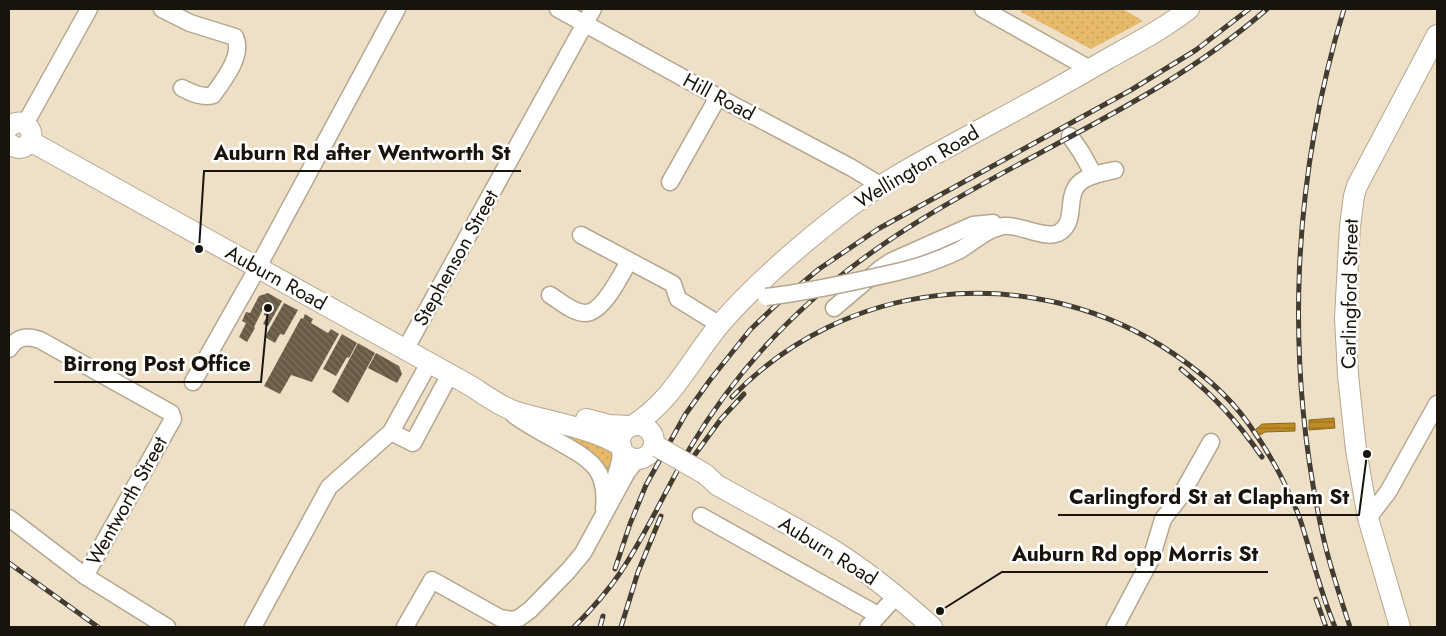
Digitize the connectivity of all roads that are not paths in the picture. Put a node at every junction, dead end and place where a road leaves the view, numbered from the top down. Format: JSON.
{"nodes":[{"id":1,"x":89,"y":9,"type":"edge"},
{"id":2,"x":162,"y":9,"type":"edge"},
{"id":3,"x":397,"y":9,"type":"edge"},
{"id":4,"x":558,"y":9,"type":"edge"},
{"id":5,"x":593,"y":9,"type":"edge"},
{"id":6,"x":983,"y":9,"type":"edge"},
{"id":7,"x":1189,"y":9,"type":"edge"},
{"id":8,"x":585,"y":24,"type":"junction"},
{"id":9,"x":1437,"y":35,"type":"edge"},
{"id":10,"x":1090,"y":69,"type":"junction"},
{"id":11,"x":182,"y":88,"type":"dead end"},
{"id":12,"x":718,"y":97,"type":"junction"},
{"id":13,"x":1070,"y":136,"type":"dead end"},
{"id":14,"x":15,"y":139,"type":"edge"},
{"id":15,"x":1115,"y":170,"type":"dead end"},
{"id":16,"x":1094,"y":175,"type":"junction"},
{"id":17,"x":670,"y":182,"type":"dead end"},
{"id":18,"x":880,"y":185,"type":"junction"},
{"id":19,"x":997,"y":228,"type":"junction"},
{"id":20,"x":581,"y":235,"type":"dead end"},
{"id":21,"x":629,"y":261,"type":"junction"},
{"id":22,"x":257,"y":268,"type":"junction"},
{"id":23,"x":760,"y":292,"type":"junction"},
{"id":24,"x":550,"y":295,"type":"dead end"},
{"id":25,"x":834,"y":308,"type":"dead end"},
{"id":26,"x":720,"y":324,"type":"junction"},
{"id":27,"x":9,"y":349,"type":"edge"},
{"id":28,"x":405,"y":350,"type":"junction"},
{"id":29,"x":429,"y":363,"type":"junction"},
{"id":30,"x":450,"y":374,"type":"junction"},
{"id":31,"x":193,"y":382,"type":"dead end"},
{"id":32,"x":471,"y":386,"type":"junction"},
{"id":33,"x":666,"y":398,"type":"junction"},
{"id":34,"x":493,"y":401,"type":"junction"},
{"id":35,"x":1435,"y":414,"type":"edge"},
{"id":36,"x":632,"y":426,"type":"junction"},
{"id":37,"x":391,"y":432,"type":"junction"},
{"id":38,"x":1210,"y":442,"type":"dead end"},
{"id":39,"x":621,"y":448,"type":"junction"},
{"id":40,"x":651,"y":449,"type":"junction"},
{"id":41,"x":605,"y":510,"type":"junction"},
{"id":42,"x":701,"y":516,"type":"dead end"},
{"id":43,"x":9,"y":518,"type":"edge"},
{"id":44,"x":1368,"y":518,"type":"junction"},
{"id":45,"x":86,"y":576,"type":"junction"},
{"id":46,"x":897,"y":595,"type":"junction"},
{"id":47,"x":873,"y":621,"type":"edge"},
{"id":48,"x":167,"y":627,"type":"edge"},
{"id":49,"x":253,"y":627,"type":"edge"},
{"id":50,"x":405,"y":627,"type":"edge"},
{"id":51,"x":932,"y":627,"type":"edge"},
{"id":52,"x":1115,"y":627,"type":"edge"},
{"id":53,"x":1400,"y":627,"type":"edge"}],
"edges":[{"from":1,"to":14,"type":"street"},
{"from":2,"to":11,"type":"street"},
{"from":3,"to":22,"type":"street"},
{"from":4,"to":8,"type":"street","name":"Hill Road"},
{"from":5,"to":8,"type":"street","name":"Stephenson Street"},
{"from":6,"to":10,"type":"street"},
{"from":7,"to":10,"type":"main road","name":"Wellington Road"},
{"from":8,"to":12,"type":"street","name":"Hill Road"},
{"from":8,"to":28,"type":"street","name":"Stephenson Street"},
{"from":9,"to":44,"type":"main road","name":"Carlingford Street"},
{"from":10,"to":18,"type":"main road","name":"Wellington Road"},
{"from":12,"to":17,"type":"street"},
{"from":12,"to":18,"type":"street","name":"Hill Road"},
{"from":13,"to":16,"type":"street"},
{"from":14,"to":22,"type":"main road","name":"Auburn Road"},
{"from":15,"to":16,"type":"street"},
{"from":16,"to":19,"type":"street"},
{"from":18,"to":23,"type":"main road","name":"Wellington Road"},
{"from":19,"to":23,"type":"street","bridge":true},
{"from":19,"to":25,"type":"street"},
{"from":20,"to":21,"type":"street"},
{"from":21,"to":24,"type":"street"},
{"from":21,"to":26,"type":"street"},
{"from":22,"to":28,"type":"main road","name":"Auburn Road"},
{"from":22,"to":31,"type":"street"},
{"from":23,"to":26,"type":"main road","name":"Wellington Road"},
{"from":26,"to":33,"type":"main road","name":"Wellington Road"},
{"from":27,"to":45,"type":"street","name":"Wentworth Street"},
{"from":28,"to":29,"type":"main road","name":"Auburn Road"},
{"from":29,"to":30,"type":"main road","name":"Auburn Road"},
{"from":29,"to":37,"type":"street"},
{"from":30,"to":32,"type":"main road","name":"Auburn Road"},
{"from":30,"to":37,"type":"street"},
{"from":32,"to":34,"type":"main road","name":"Auburn Road"},
{"from":32,"to":36,"type":"main road","name":"Auburn Road"},
{"from":33,"to":36,"type":"main road","name":"Wellington Road"},
{"from":33,"to":40,"type":"main road","name":"Wellington Road"},
{"from":34,"to":39,"type":"main road","name":"Auburn Road"},
{"from":34,"to":41,"type":"street","name":"Auburn Road"},
{"from":35,"to":44,"type":"street"},
{"from":36,"to":39,"type":"main road"},
{"from":36,"to":40,"type":"main road"},
{"from":37,"to":49,"type":"street"},
{"from":38,"to":52,"type":"street"},
{"from":39,"to":40,"type":"main road"},
{"from":39,"to":41,"type":"street"},
{"from":40,"to":41,"type":"street"},
{"from":40,"to":46,"type":"main road","name":"Auburn Road","bridge":true},
{"from":41,"to":50,"type":"street"},
{"from":42,"to":47,"type":"street","name":"Auburn Road"},
{"from":43,"to":45,"type":"street"},
{"from":44,"to":53,"type":"main road","name":"Carlingford Street"},
{"from":45,"to":48,"type":"street"},
{"from":46,"to":47,"type":"street"},
{"from":46,"to":51,"type":"main road","name":"Auburn Road"}]}
